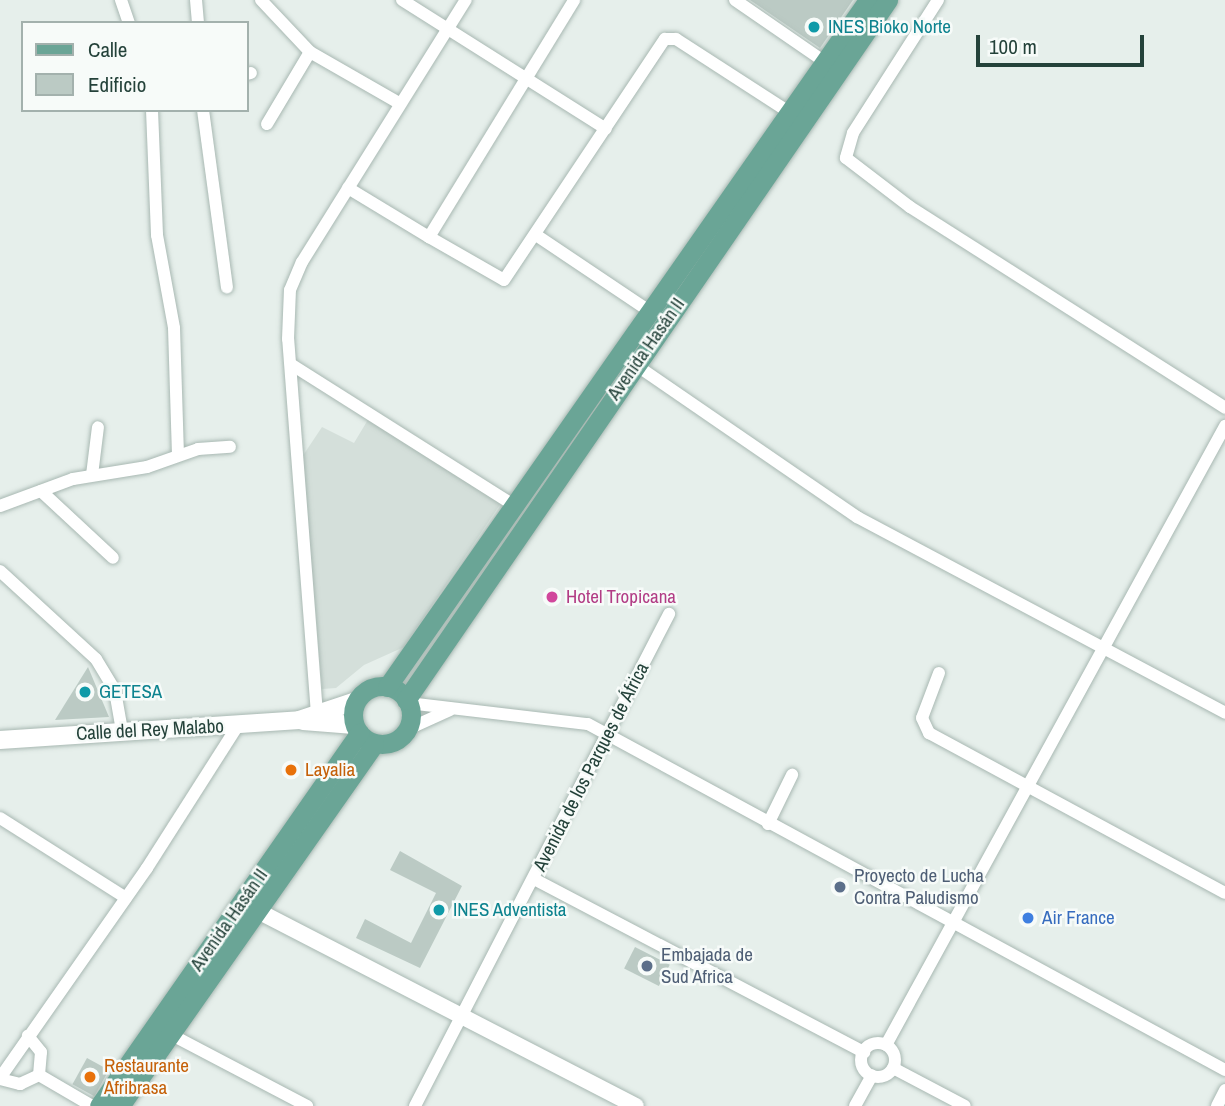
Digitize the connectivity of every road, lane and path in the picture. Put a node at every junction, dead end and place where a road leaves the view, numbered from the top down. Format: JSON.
{"nodes":[{"id":1,"x":121,"y":0,"type":"edge"},
{"id":2,"x":196,"y":0,"type":"edge"},
{"id":3,"x":261,"y":0,"type":"edge"},
{"id":4,"x":402,"y":0,"type":"edge"},
{"id":5,"x":466,"y":0,"type":"edge"},
{"id":6,"x":574,"y":0,"type":"edge"},
{"id":7,"x":735,"y":0,"type":"edge"},
{"id":8,"x":868,"y":0,"type":"edge"},
{"id":9,"x":888,"y":0,"type":"edge"},
{"id":10,"x":938,"y":0,"type":"edge"},
{"id":11,"x":129,"y":21,"type":"edge"},
{"id":12,"x":198,"y":21,"type":"edge"},
{"id":13,"x":447,"y":30,"type":"junction"},
{"id":14,"x":310,"y":52,"type":"junction"},
{"id":15,"x":825,"y":62,"type":"junction"},
{"id":16,"x":524,"y":81,"type":"junction"},
{"id":17,"x":399,"y":103,"type":"junction"},
{"id":18,"x":152,"y":112,"type":"edge"},
{"id":19,"x":203,"y":112,"type":"edge"},
{"id":20,"x":796,"y":117,"type":"junction"},
{"id":21,"x":267,"y":124,"type":"dead end"},
{"id":22,"x":606,"y":129,"type":"junction"},
{"id":23,"x":348,"y":188,"type":"junction"},
{"id":24,"x":536,"y":235,"type":"junction"},
{"id":25,"x":429,"y":237,"type":"junction"},
{"id":26,"x":227,"y":287,"type":"dead end"},
{"id":27,"x":652,"y":313,"type":"junction"},
{"id":28,"x":629,"y":360,"type":"junction"},
{"id":29,"x":292,"y":365,"type":"junction"},
{"id":30,"x":1225,"y":408,"type":"edge"},
{"id":31,"x":1225,"y":426,"type":"edge"},
{"id":32,"x":98,"y":427,"type":"dead end"},
{"id":33,"x":230,"y":447,"type":"dead end"},
{"id":34,"x":178,"y":454,"type":"junction"},
{"id":35,"x":92,"y":475,"type":"junction"},
{"id":36,"x":41,"y":491,"type":"junction"},
{"id":37,"x":0,"y":506,"type":"edge"},
{"id":38,"x":515,"y":506,"type":"junction"},
{"id":39,"x":113,"y":558,"type":"dead end"},
{"id":40,"x":0,"y":571,"type":"edge"},
{"id":41,"x":669,"y":614,"type":"dead end"},
{"id":42,"x":1102,"y":643,"type":"junction"},
{"id":43,"x":939,"y":673,"type":"dead end"},
{"id":44,"x":387,"y":687,"type":"junction"},
{"id":45,"x":356,"y":701,"type":"junction"},
{"id":46,"x":407,"y":701,"type":"junction"},
{"id":47,"x":450,"y":709,"type":"junction"},
{"id":48,"x":1225,"y":713,"type":"edge"},
{"id":49,"x":317,"y":714,"type":"junction"},
{"id":50,"x":299,"y":720,"type":"junction"},
{"id":51,"x":238,"y":725,"type":"junction"},
{"id":52,"x":408,"y":729,"type":"junction"},
{"id":53,"x":122,"y":730,"type":"junction"},
{"id":54,"x":362,"y":734,"type":"junction"},
{"id":55,"x":606,"y":739,"type":"junction"},
{"id":56,"x":0,"y":740,"type":"edge"},
{"id":57,"x":792,"y":775,"type":"dead end"},
{"id":58,"x":1028,"y":787,"type":"junction"},
{"id":59,"x":0,"y":818,"type":"edge"},
{"id":60,"x":768,"y":824,"type":"junction"},
{"id":61,"x":534,"y":879,"type":"junction"},
{"id":62,"x":1225,"y":894,"type":"edge"},
{"id":63,"x":126,"y":898,"type":"junction"},
{"id":64,"x":258,"y":911,"type":"junction"},
{"id":65,"x":953,"y":923,"type":"junction"},
{"id":66,"x":462,"y":1015,"type":"junction"},
{"id":67,"x":170,"y":1034,"type":"junction"},
{"id":68,"x":28,"y":1036,"type":"junction"},
{"id":69,"x":886,"y":1045,"type":"junction"},
{"id":70,"x":864,"y":1052,"type":"junction"},
{"id":71,"x":893,"y":1068,"type":"junction"},
{"id":72,"x":1225,"y":1070,"type":"edge"},
{"id":73,"x":38,"y":1075,"type":"junction"},
{"id":74,"x":872,"y":1075,"type":"junction"},
{"id":75,"x":0,"y":1078,"type":"edge"},
{"id":76,"x":1225,"y":1090,"type":"edge"},
{"id":77,"x":92,"y":1106,"type":"edge"},
{"id":78,"x":99,"y":1106,"type":"edge"},
{"id":79,"x":120,"y":1106,"type":"edge"},
{"id":80,"x":307,"y":1106,"type":"edge"},
{"id":81,"x":415,"y":1106,"type":"edge"},
{"id":82,"x":636,"y":1106,"type":"edge"},
{"id":83,"x":855,"y":1106,"type":"edge"},
{"id":84,"x":965,"y":1106,"type":"edge"},
{"id":85,"x":1217,"y":1106,"type":"edge"}],
"edges":[{"from":1,"to":11,"type":"street"},
{"from":2,"to":12,"type":"street"},
{"from":3,"to":14,"type":"street"},
{"from":4,"to":13,"type":"street"},
{"from":5,"to":13,"type":"street"},
{"from":6,"to":16,"type":"street"},
{"from":7,"to":15,"type":"street"},
{"from":8,"to":15,"type":"main road","name":"Avenida Hasán II"},
{"from":9,"to":20,"type":"main road","name":"Avenida Hasán II"},
{"from":10,"to":30,"type":"street"},
{"from":13,"to":16,"type":"street"},
{"from":13,"to":17,"type":"street"},
{"from":14,"to":17,"type":"street"},
{"from":14,"to":21,"type":"street"},
{"from":15,"to":20,"type":"main road","name":"Avenida Hasán II"},
{"from":16,"to":22,"type":"street"},
{"from":16,"to":25,"type":"street"},
{"from":17,"to":23,"type":"street"},
{"from":18,"to":34,"type":"street"},
{"from":19,"to":26,"type":"street"},
{"from":20,"to":22,"type":"street"},
{"from":20,"to":27,"type":"main road","name":"Avenida Hasán II"},
{"from":20,"to":28,"type":"main road","name":"Avenida Hasán II"},
{"from":22,"to":24,"type":"street"},
{"from":23,"to":25,"type":"street"},
{"from":23,"to":29,"type":"street"},
{"from":24,"to":25,"type":"street"},
{"from":24,"to":27,"type":"street"},
{"from":27,"to":28,"type":"main road","name":"Avenida Hasán II"},
{"from":28,"to":38,"type":"main road","name":"Avenida Hasán II"},
{"from":28,"to":42,"type":"street"},
{"from":28,"to":46,"type":"main road","name":"Avenida Hasán II"},
{"from":29,"to":38,"type":"street"},
{"from":29,"to":49,"type":"street"},
{"from":31,"to":42,"type":"street"},
{"from":32,"to":35,"type":"street"},
{"from":33,"to":34,"type":"street"},
{"from":34,"to":35,"type":"street"},
{"from":35,"to":36,"type":"street"},
{"from":36,"to":37,"type":"street"},
{"from":36,"to":39,"type":"street"},
{"from":38,"to":44,"type":"main road","name":"Avenida Hasán II"},
{"from":40,"to":53,"type":"street"},
{"from":41,"to":55,"type":"street","name":"Avenida de los Parques de África"},
{"from":42,"to":48,"type":"street"},
{"from":42,"to":58,"type":"street"},
{"from":43,"to":58,"type":"street"},
{"from":44,"to":45,"type":"main road"},
{"from":44,"to":46,"type":"main road"},
{"from":45,"to":49,"type":"main road","name":"Calle del Rey Malabo"},
{"from":45,"to":54,"type":"main road"},
{"from":46,"to":47,"type":"street"},
{"from":46,"to":52,"type":"main road"},
{"from":47,"to":52,"type":"street"},
{"from":47,"to":55,"type":"street"},
{"from":49,"to":50,"type":"main road","name":"Calle del Rey Malabo"},
{"from":50,"to":51,"type":"main road","name":"Calle del Rey Malabo"},
{"from":50,"to":54,"type":"main road","name":"Calle del Rey Malabo"},
{"from":51,"to":53,"type":"main road","name":"Calle del Rey Malabo"},
{"from":51,"to":63,"type":"street"},
{"from":52,"to":54,"type":"main road"},
{"from":53,"to":56,"type":"main road","name":"Calle del Rey Malabo"},
{"from":54,"to":64,"type":"main road","name":"Avenida Hasán II"},
{"from":54,"to":78,"type":"main road","name":"Avenida Hasán II"},
{"from":55,"to":60,"type":"street"},
{"from":55,"to":61,"type":"street","name":"Avenida de los Parques de África"},
{"from":57,"to":60,"type":"street"},
{"from":58,"to":62,"type":"street"},
{"from":58,"to":65,"type":"street"},
{"from":59,"to":63,"type":"street"},
{"from":60,"to":65,"type":"street"},
{"from":61,"to":66,"type":"street","name":"Avenida de los Parques de África"},
{"from":61,"to":70,"type":"street"},
{"from":63,"to":68,"type":"street"},
{"from":64,"to":66,"type":"street"},
{"from":64,"to":67,"type":"main road","name":"Avenida Hasán II"},
{"from":65,"to":69,"type":"street"},
{"from":65,"to":72,"type":"street"},
{"from":66,"to":81,"type":"street","name":"Avenida de los Parques de África"},
{"from":66,"to":82,"type":"street"},
{"from":67,"to":79,"type":"main road","name":"Avenida Hasán II"},
{"from":67,"to":80,"type":"street"},
{"from":68,"to":73,"type":"street"},
{"from":68,"to":75,"type":"street"},
{"from":69,"to":70,"type":"street"},
{"from":69,"to":71,"type":"street"},
{"from":70,"to":74,"type":"street"},
{"from":71,"to":74,"type":"street"},
{"from":71,"to":84,"type":"street"},
{"from":73,"to":75,"type":"street"},
{"from":73,"to":77,"type":"street"},
{"from":74,"to":83,"type":"street"},
{"from":76,"to":85,"type":"street"}]}
